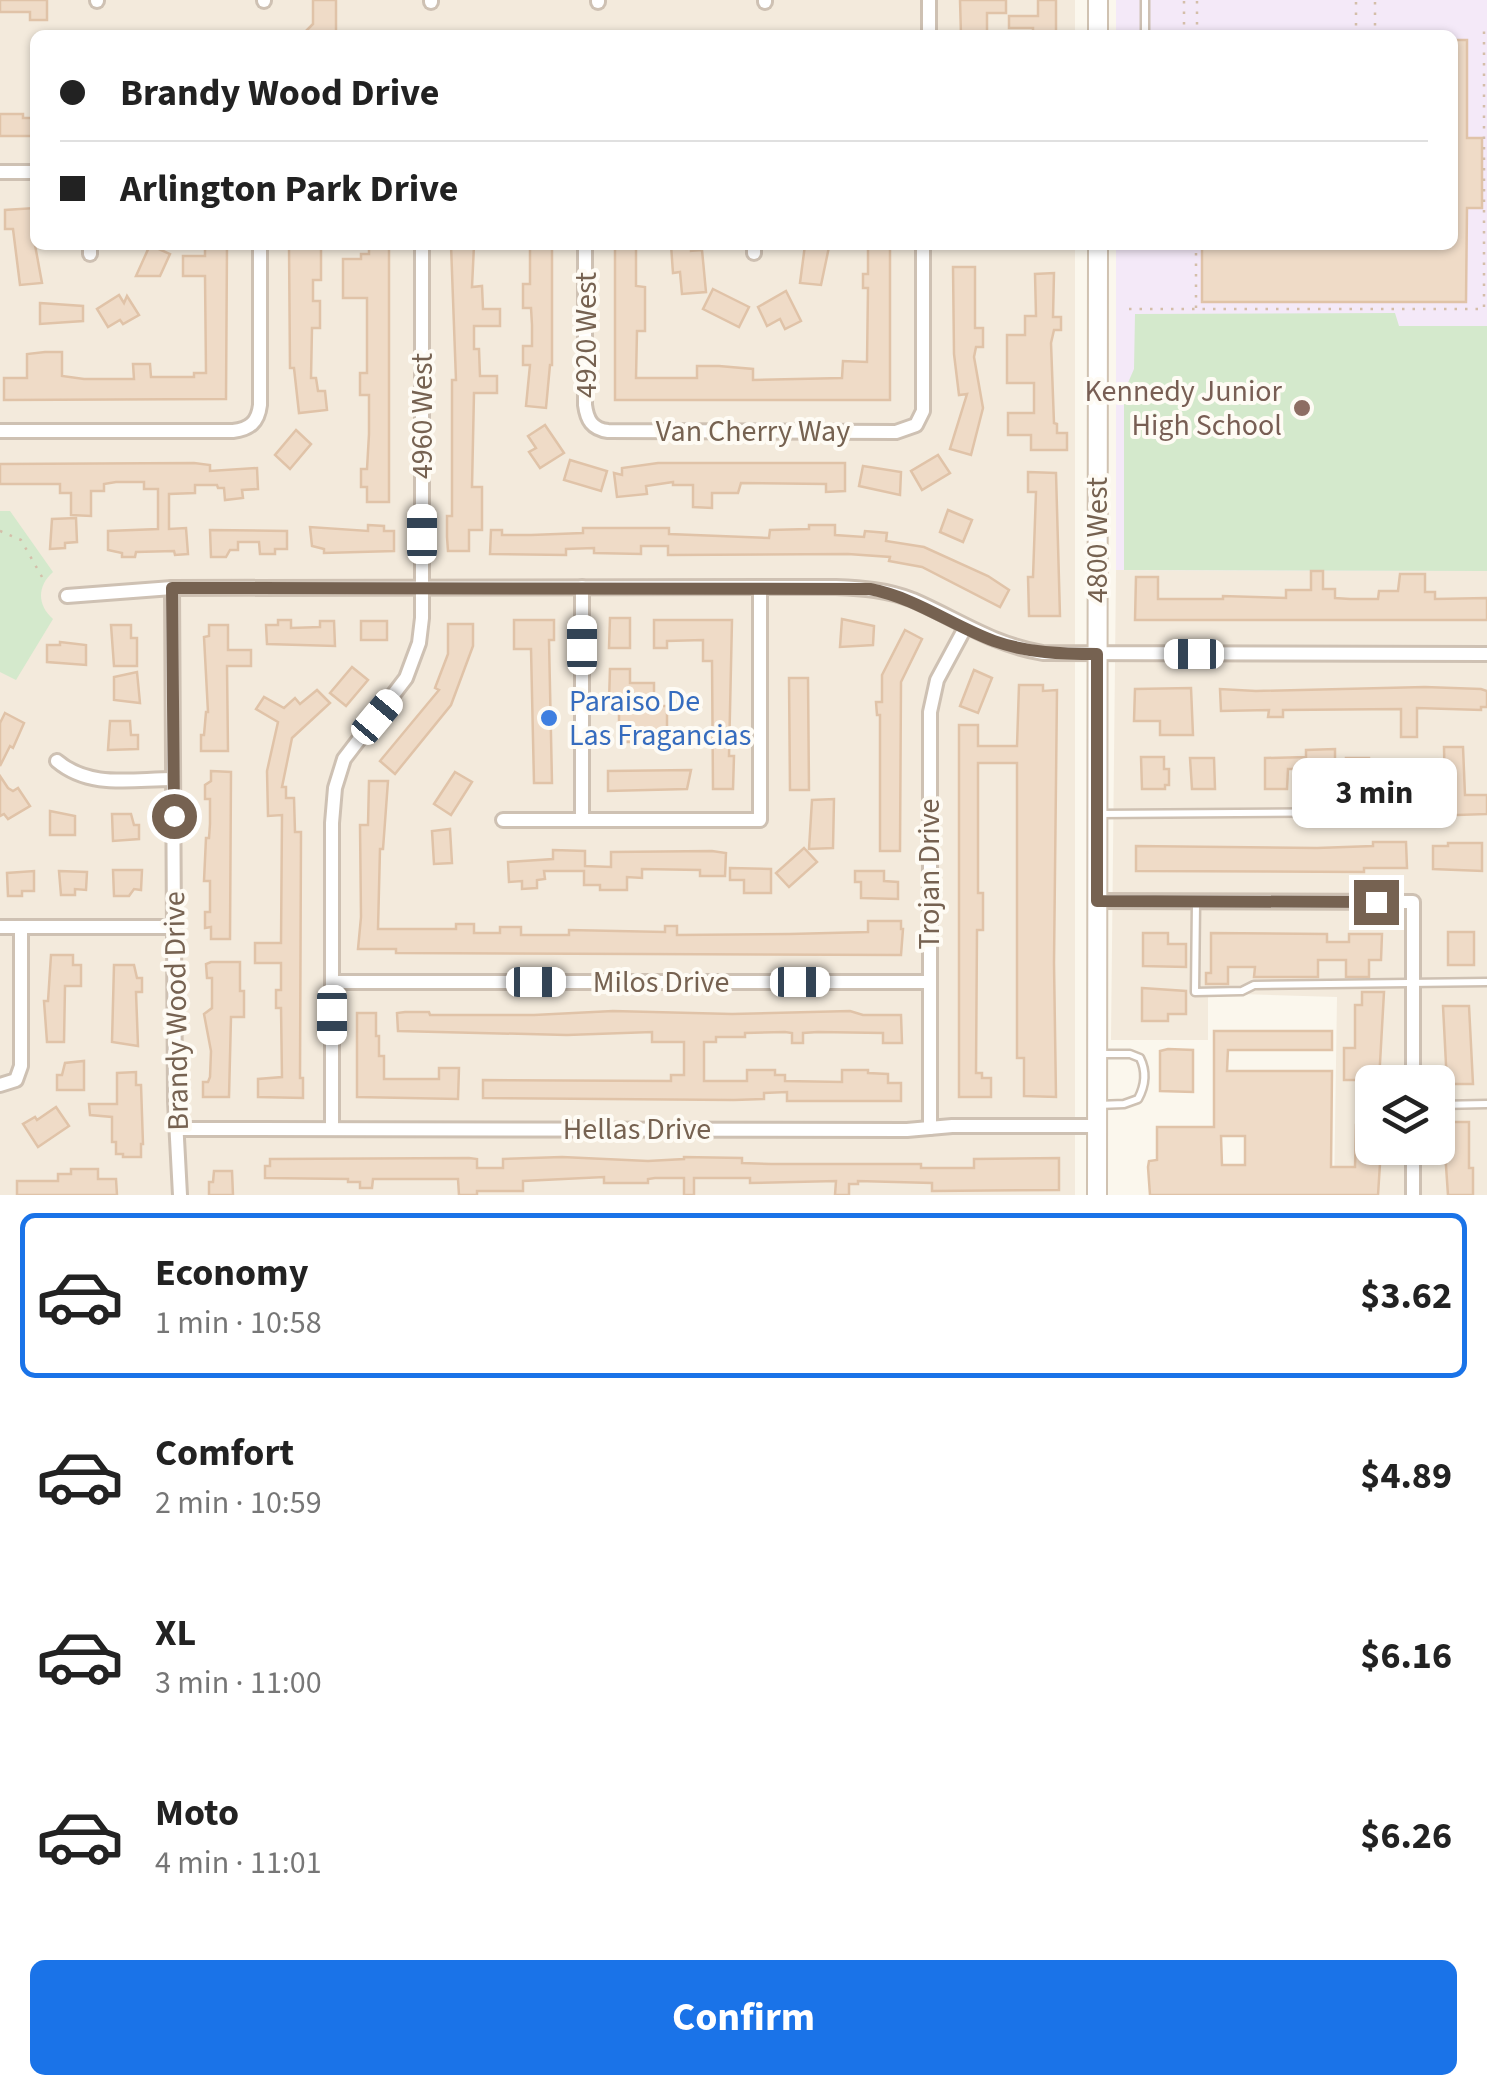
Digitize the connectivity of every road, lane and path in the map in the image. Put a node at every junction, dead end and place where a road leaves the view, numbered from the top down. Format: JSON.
{"nodes":[{"id":1,"x":928,"y":0,"type":"edge"},
{"id":2,"x":1098,"y":0,"type":"edge"},
{"id":3,"x":1145,"y":0,"type":"edge"},
{"id":4,"x":1184,"y":1,"type":"edge"},
{"id":5,"x":1197,"y":1,"type":"edge"},
{"id":6,"x":1356,"y":2,"type":"edge"},
{"id":7,"x":1375,"y":2,"type":"edge"},
{"id":8,"x":1184,"y":25,"type":"dead end"},
{"id":9,"x":1356,"y":27,"type":"dead end"},
{"id":10,"x":1375,"y":27,"type":"dead end"},
{"id":11,"x":1484,"y":27,"type":"dead end"},
{"id":12,"x":928,"y":30,"type":"edge"},
{"id":13,"x":1098,"y":30,"type":"edge"},
{"id":14,"x":1145,"y":30,"type":"edge"},
{"id":15,"x":1197,"y":30,"type":"edge"},
{"id":16,"x":0,"y":172,"type":"edge"},
{"id":17,"x":30,"y":172,"type":"edge"},
{"id":18,"x":260,"y":250,"type":"edge"},
{"id":19,"x":422,"y":250,"type":"edge"},
{"id":20,"x":585,"y":250,"type":"edge"},
{"id":21,"x":923,"y":250,"type":"edge"},
{"id":22,"x":1098,"y":250,"type":"edge"},
{"id":23,"x":1196,"y":250,"type":"edge"},
{"id":24,"x":1129,"y":309,"type":"dead end"},
{"id":25,"x":1196,"y":309,"type":"junction"},
{"id":26,"x":590,"y":424,"type":"joint"},
{"id":27,"x":0,"y":431,"type":"edge"},
{"id":28,"x":0,"y":530,"type":"edge"},
{"id":29,"x":42,"y":577,"type":"dead end"},
{"id":30,"x":760,"y":587,"type":"junction"},
{"id":31,"x":172,"y":588,"type":"junction"},
{"id":32,"x":422,"y":588,"type":"junction"},
{"id":33,"x":582,"y":588,"type":"junction"},
{"id":34,"x":67,"y":596,"type":"dead end"},
{"id":35,"x":965,"y":628,"type":"junction"},
{"id":36,"x":1097,"y":654,"type":"junction"},
{"id":37,"x":1487,"y":654,"type":"edge"},
{"id":38,"x":57,"y":761,"type":"dead end"},
{"id":39,"x":173,"y":779,"type":"junction"},
{"id":40,"x":1368,"y":812,"type":"dead end"},
{"id":41,"x":1097,"y":814,"type":"junction"},
{"id":42,"x":582,"y":819,"type":"junction"},
{"id":43,"x":503,"y":820,"type":"dead end"},
{"id":44,"x":1097,"y":901,"type":"junction"},
{"id":45,"x":1196,"y":901,"type":"junction"},
{"id":46,"x":0,"y":927,"type":"edge"},
{"id":47,"x":21,"y":927,"type":"junction"},
{"id":48,"x":174,"y":927,"type":"junction"},
{"id":49,"x":332,"y":982,"type":"junction"},
{"id":50,"x":930,"y":982,"type":"junction"},
{"id":51,"x":1487,"y":982,"type":"edge"},
{"id":52,"x":1413,"y":984,"type":"junction"},
{"id":53,"x":1097,"y":1054,"type":"junction"},
{"id":54,"x":1413,"y":1065,"type":"edge"},
{"id":55,"x":0,"y":1085,"type":"edge"},
{"id":56,"x":1487,"y":1104,"type":"edge"},
{"id":57,"x":1097,"y":1105,"type":"junction"},
{"id":58,"x":1455,"y":1105,"type":"edge"},
{"id":59,"x":1097,"y":1126,"type":"junction"},
{"id":60,"x":930,"y":1128,"type":"junction"},
{"id":61,"x":177,"y":1129,"type":"junction"},
{"id":62,"x":332,"y":1129,"type":"junction"},
{"id":63,"x":1413,"y":1165,"type":"edge"},
{"id":64,"x":180,"y":1195,"type":"edge"},
{"id":65,"x":1097,"y":1195,"type":"edge"},
{"id":66,"x":1413,"y":1195,"type":"edge"}],
"edges":[{"from":1,"to":12,"type":"street"},
{"from":2,"to":13,"type":"main road"},
{"from":3,"to":14,"type":"lane"},
{"from":4,"to":8,"type":"path"},
{"from":5,"to":15,"type":"path"},
{"from":6,"to":9,"type":"path"},
{"from":7,"to":10,"type":"path"},
{"from":11,"to":25,"type":"path"},
{"from":16,"to":17,"type":"street"},
{"from":18,"to":27,"type":"street"},
{"from":19,"to":32,"type":"street","name":"4960 West"},
{"from":20,"to":26,"type":"street","name":"4920 West"},
{"from":21,"to":26,"type":"street","name":"Van Cherry Way"},
{"from":22,"to":36,"type":"main road","name":"4800 West"},
{"from":23,"to":25,"type":"path"},
{"from":24,"to":25,"type":"path"},
{"from":28,"to":29,"type":"path"},
{"from":30,"to":33,"type":"street"},
{"from":30,"to":35,"type":"street"},
{"from":30,"to":42,"type":"street"},
{"from":31,"to":32,"type":"street"},
{"from":31,"to":34,"type":"street"},
{"from":31,"to":39,"type":"street","name":"Brandy Wood Drive"},
{"from":32,"to":33,"type":"street"},
{"from":32,"to":49,"type":"street","name":"4960 West"},
{"from":33,"to":42,"type":"street"},
{"from":35,"to":36,"type":"street"},
{"from":35,"to":50,"type":"street","name":"Trojan Drive"},
{"from":36,"to":37,"type":"street"},
{"from":36,"to":41,"type":"main road","name":"4800 West"},
{"from":38,"to":39,"type":"street"},
{"from":39,"to":48,"type":"street","name":"Brandy Wood Drive"},
{"from":40,"to":41,"type":"lane"},
{"from":41,"to":44,"type":"main road","name":"4800 West"},
{"from":42,"to":43,"type":"street"},
{"from":44,"to":45,"type":"street"},
{"from":44,"to":53,"type":"main road","name":"4800 West"},
{"from":45,"to":52,"type":"street"},
{"from":45,"to":52,"type":"lane"},
{"from":46,"to":47,"type":"street"},
{"from":47,"to":48,"type":"street"},
{"from":47,"to":55,"type":"street"},
{"from":48,"to":61,"type":"street","name":"Brandy Wood Drive"},
{"from":49,"to":50,"type":"street","name":"Milos Drive"},
{"from":49,"to":62,"type":"street","name":"4960 West"},
{"from":50,"to":60,"type":"street","name":"Trojan Drive"},
{"from":51,"to":52,"type":"lane"},
{"from":52,"to":54,"type":"street"},
{"from":53,"to":57,"type":"main road","name":"4800 West"},
{"from":53,"to":57,"type":"lane"},
{"from":56,"to":58,"type":"lane"},
{"from":57,"to":59,"type":"main road","name":"4800 West"},
{"from":59,"to":60,"type":"street","name":"Hellas Drive"},
{"from":59,"to":65,"type":"main road","name":"4800 West"},
{"from":60,"to":62,"type":"street","name":"Hellas Drive"},
{"from":61,"to":62,"type":"street","name":"Hellas Drive"},
{"from":61,"to":64,"type":"street","name":"Brandy Wood Drive"},
{"from":63,"to":66,"type":"street"}]}
